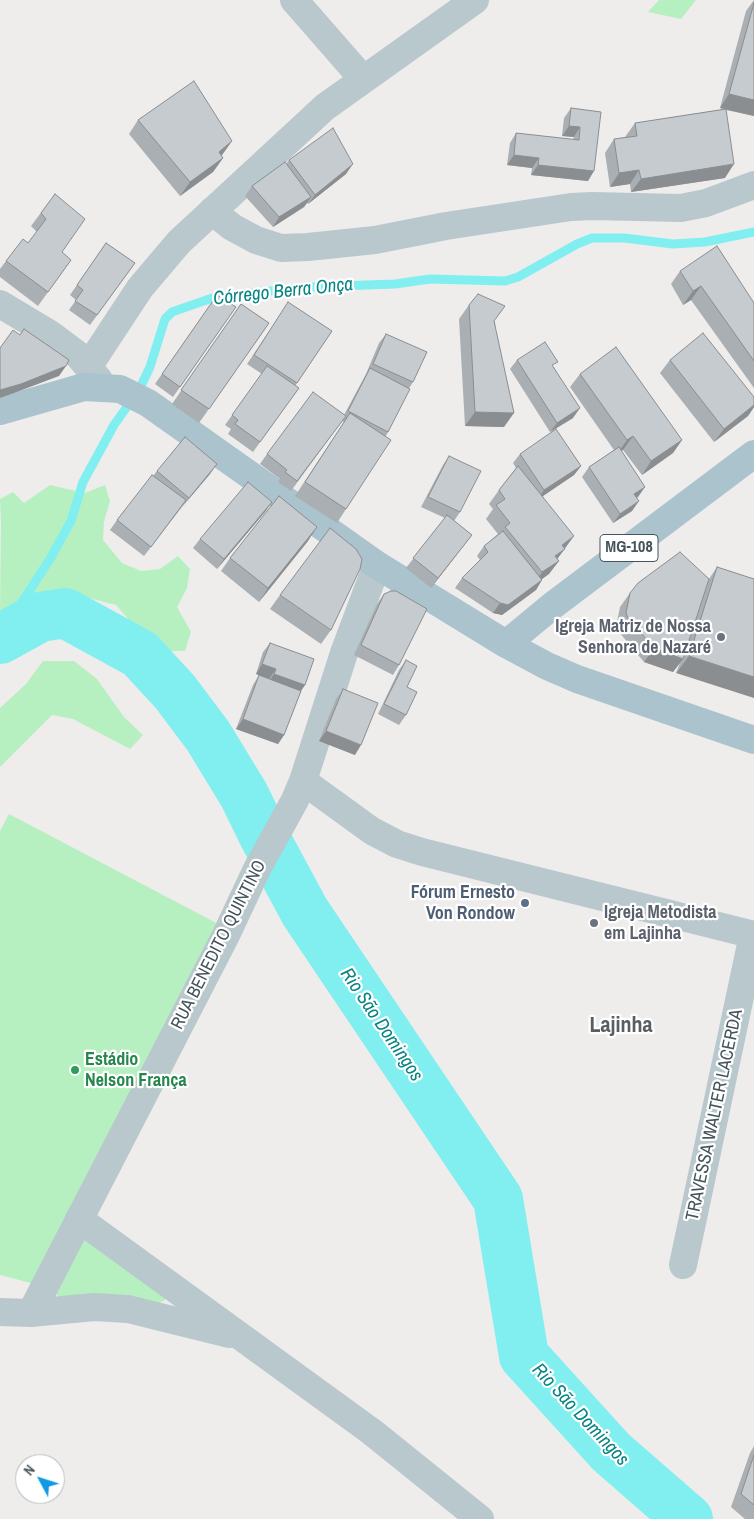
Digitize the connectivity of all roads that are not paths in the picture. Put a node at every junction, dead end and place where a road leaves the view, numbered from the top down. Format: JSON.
{"nodes":[{"id":1,"x":294,"y":0,"type":"edge"},
{"id":2,"x":475,"y":0,"type":"edge"},
{"id":3,"x":363,"y":79,"type":"junction"},
{"id":4,"x":754,"y":185,"type":"edge"},
{"id":5,"x":212,"y":211,"type":"junction"},
{"id":6,"x":0,"y":304,"type":"edge"},
{"id":7,"x":104,"y":381,"type":"junction"},
{"id":8,"x":0,"y":411,"type":"edge"},
{"id":9,"x":754,"y":454,"type":"edge"},
{"id":10,"x":377,"y":565,"type":"junction"},
{"id":11,"x":506,"y":644,"type":"junction"},
{"id":12,"x":754,"y":740,"type":"edge"},
{"id":13,"x":299,"y":790,"type":"junction"},
{"id":14,"x":754,"y":935,"type":"edge"},
{"id":15,"x":79,"y":1220,"type":"junction"},
{"id":16,"x":682,"y":1266,"type":"dead end"},
{"id":17,"x":0,"y":1312,"type":"edge"},
{"id":18,"x":31,"y":1312,"type":"junction"},
{"id":19,"x":243,"y":1337,"type":"junction"},
{"id":20,"x":480,"y":1519,"type":"edge"}],
"edges":[{"from":1,"to":3,"type":"street"},
{"from":2,"to":3,"type":"street"},
{"from":3,"to":5,"type":"street"},
{"from":4,"to":5,"type":"street"},
{"from":5,"to":7,"type":"street"},
{"from":6,"to":7,"type":"street"},
{"from":7,"to":8,"type":"main road"},
{"from":7,"to":10,"type":"main road"},
{"from":9,"to":11,"type":"main road","number":"MG-108"},
{"from":10,"to":11,"type":"main road"},
{"from":10,"to":13,"type":"street","name":"RUA BENEDITO QUINTINO"},
{"from":11,"to":12,"type":"main road"},
{"from":13,"to":14,"type":"street"},
{"from":13,"to":15,"type":"street","name":"RUA BENEDITO QUINTINO"},
{"from":14,"to":16,"type":"street","name":"TRAVESSA WALTER LACERDA"},
{"from":15,"to":18,"type":"street","name":"RUA BENEDITO QUINTINO"},
{"from":15,"to":19,"type":"street"},
{"from":17,"to":18,"type":"street"},
{"from":18,"to":19,"type":"street"},
{"from":19,"to":20,"type":"street"}]}
